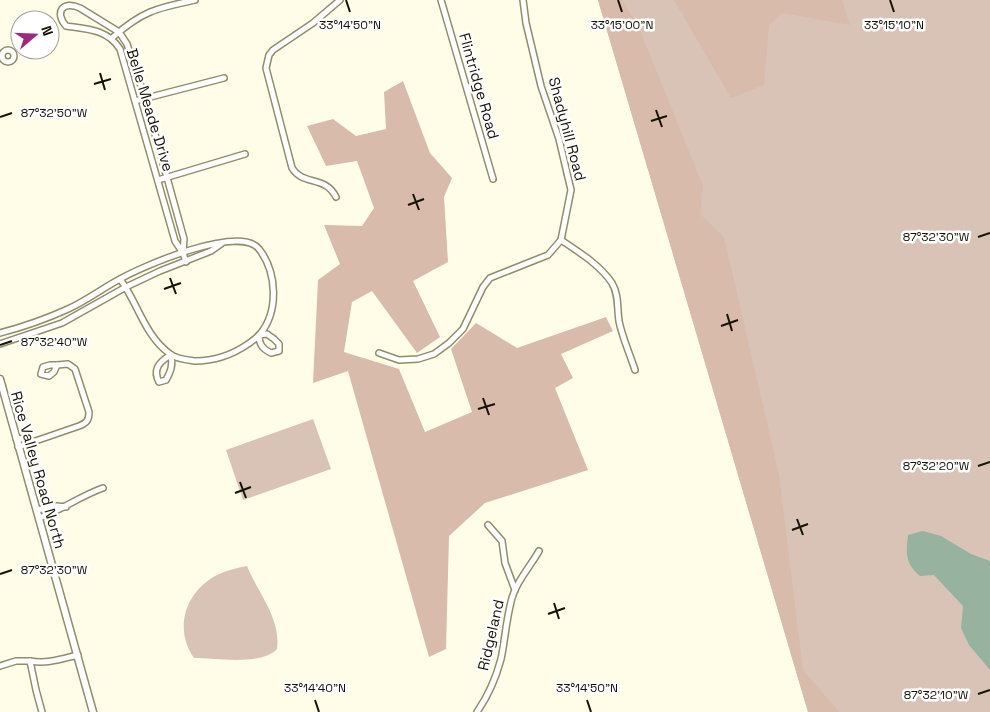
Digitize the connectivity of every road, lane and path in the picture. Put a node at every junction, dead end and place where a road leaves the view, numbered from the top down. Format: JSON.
{"nodes":[{"id":1,"x":195,"y":0,"type":"edge"},
{"id":2,"x":340,"y":0,"type":"edge"},
{"id":3,"x":441,"y":0,"type":"edge"},
{"id":4,"x":524,"y":0,"type":"edge"},
{"id":5,"x":119,"y":32,"type":"junction"},
{"id":6,"x":112,"y":38,"type":"junction"},
{"id":7,"x":5,"y":61,"type":"dead end"},
{"id":8,"x":0,"y":66,"type":"edge"},
{"id":9,"x":224,"y":78,"type":"dead end"},
{"id":10,"x":144,"y":98,"type":"junction"},
{"id":11,"x":135,"y":101,"type":"junction"},
{"id":12,"x":245,"y":154,"type":"dead end"},
{"id":13,"x":166,"y":177,"type":"junction"},
{"id":14,"x":158,"y":180,"type":"junction"},
{"id":15,"x":493,"y":180,"type":"dead end"},
{"id":16,"x":336,"y":197,"type":"dead end"},
{"id":17,"x":561,"y":240,"type":"junction"},
{"id":18,"x":222,"y":243,"type":"junction"},
{"id":19,"x":183,"y":253,"type":"junction"},
{"id":20,"x":186,"y":262,"type":"junction"},
{"id":21,"x":120,"y":279,"type":"junction"},
{"id":22,"x":126,"y":287,"type":"junction"},
{"id":23,"x":0,"y":333,"type":"edge"},
{"id":24,"x":0,"y":344,"type":"edge"},
{"id":25,"x":378,"y":353,"type":"dead end"},
{"id":26,"x":171,"y":356,"type":"junction"},
{"id":27,"x":57,"y":365,"type":"dead end"},
{"id":28,"x":635,"y":370,"type":"dead end"},
{"id":29,"x":0,"y":379,"type":"edge"},
{"id":30,"x":16,"y":438,"type":"junction"},
{"id":31,"x":34,"y":441,"type":"junction"},
{"id":32,"x":18,"y":447,"type":"junction"},
{"id":33,"x":103,"y":488,"type":"dead end"},
{"id":34,"x":66,"y":507,"type":"junction"},
{"id":35,"x":37,"y":510,"type":"junction"},
{"id":36,"x":39,"y":518,"type":"junction"},
{"id":37,"x":488,"y":525,"type":"dead end"},
{"id":38,"x":539,"y":552,"type":"dead end"},
{"id":39,"x":515,"y":590,"type":"junction"},
{"id":40,"x":78,"y":656,"type":"junction"},
{"id":41,"x":30,"y":661,"type":"junction"},
{"id":42,"x":0,"y":666,"type":"edge"},
{"id":43,"x":42,"y":712,"type":"edge"},
{"id":44,"x":93,"y":712,"type":"edge"},
{"id":45,"x":477,"y":712,"type":"edge"}],
"edges":[{"from":1,"to":5,"type":"street"},
{"from":2,"to":16,"type":"street"},
{"from":3,"to":15,"type":"street","name":"Flintridge Road"},
{"from":4,"to":17,"type":"street","name":"Shadyhill Road"},
{"from":5,"to":6,"type":"street"},
{"from":5,"to":6,"type":"street","name":"Belle Meade Drive"},
{"from":5,"to":10,"type":"street","name":"Belle Meade Drive"},
{"from":6,"to":11,"type":"street","name":"Belle Meade Drive"},
{"from":7,"to":8,"type":"street"},
{"from":9,"to":10,"type":"street"},
{"from":10,"to":11,"type":"street"},
{"from":10,"to":13,"type":"street","name":"Belle Meade Drive"},
{"from":11,"to":14,"type":"street","name":"Belle Meade Drive"},
{"from":12,"to":13,"type":"street"},
{"from":13,"to":14,"type":"street"},
{"from":13,"to":19,"type":"street","name":"Belle Meade Drive"},
{"from":14,"to":19,"type":"street","name":"Belle Meade Drive"},
{"from":17,"to":25,"type":"street"},
{"from":17,"to":28,"type":"street"},
{"from":18,"to":19,"type":"street"},
{"from":18,"to":20,"type":"street"},
{"from":18,"to":26,"type":"street"},
{"from":19,"to":20,"type":"street","name":"Belle Meade Drive"},
{"from":19,"to":21,"type":"street"},
{"from":20,"to":22,"type":"street"},
{"from":21,"to":22,"type":"street"},
{"from":21,"to":23,"type":"street"},
{"from":22,"to":24,"type":"street"},
{"from":22,"to":26,"type":"street"},
{"from":26,"to":26,"type":"street"},
{"from":27,"to":31,"type":"street"},
{"from":29,"to":30,"type":"street","name":"Rice Valley Road North"},
{"from":30,"to":31,"type":"street"},
{"from":30,"to":32,"type":"street","name":"Rice Valley Road North"},
{"from":31,"to":32,"type":"street"},
{"from":32,"to":35,"type":"street","name":"Rice Valley Road North"},
{"from":33,"to":34,"type":"street"},
{"from":34,"to":35,"type":"street"},
{"from":34,"to":36,"type":"street"},
{"from":35,"to":36,"type":"street","name":"Rice Valley Road North"},
{"from":36,"to":40,"type":"street","name":"Rice Valley Road North"},
{"from":37,"to":39,"type":"street"},
{"from":38,"to":39,"type":"street","name":"Ridgeland"},
{"from":39,"to":45,"type":"street","name":"Ridgeland"},
{"from":40,"to":41,"type":"street"},
{"from":40,"to":44,"type":"street","name":"Rice Valley Road North"},
{"from":41,"to":42,"type":"street"},
{"from":41,"to":43,"type":"street"}]}
